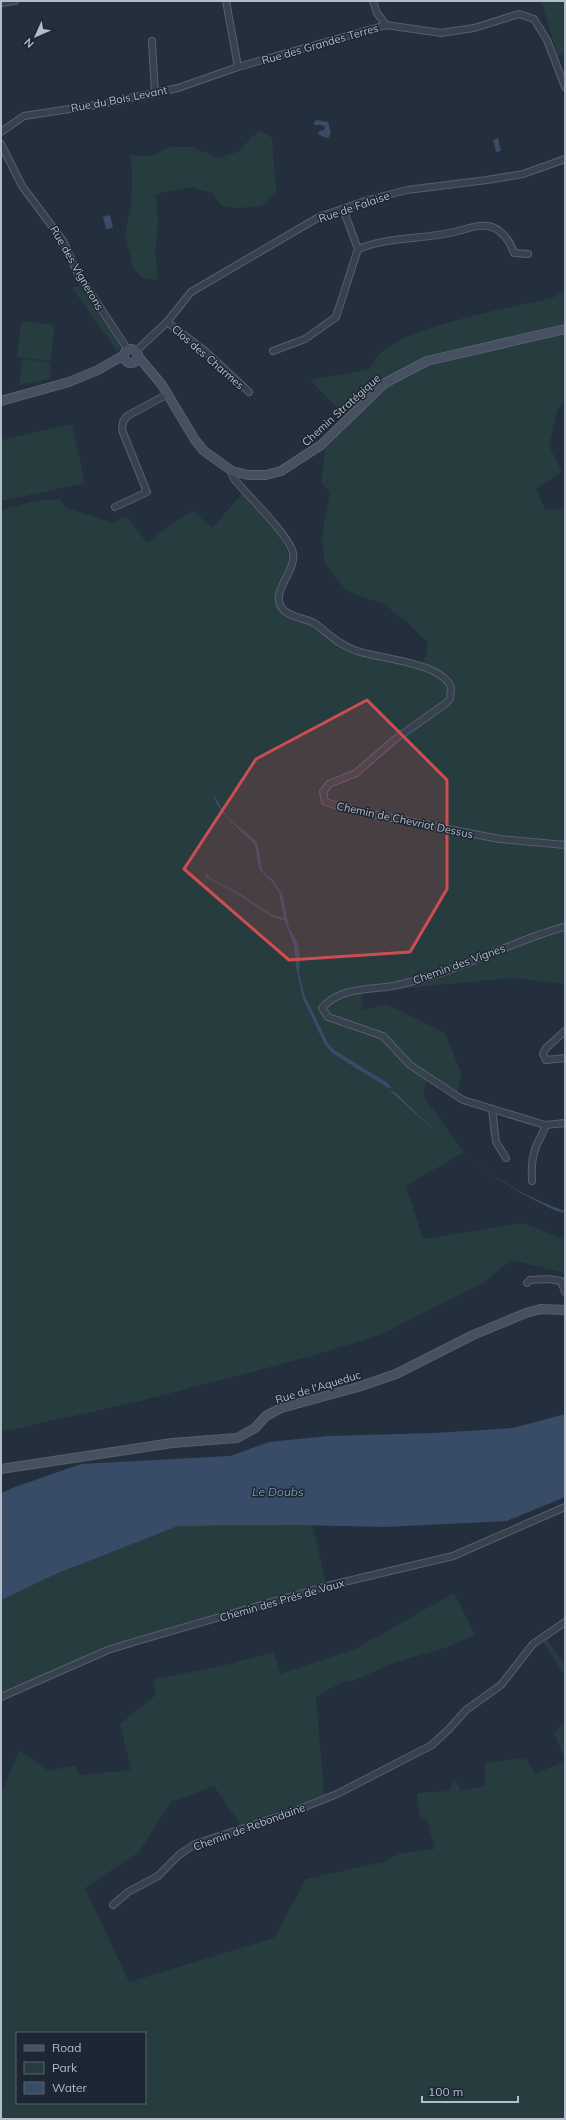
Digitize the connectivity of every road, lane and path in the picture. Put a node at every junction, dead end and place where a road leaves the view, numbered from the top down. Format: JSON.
{"nodes":[{"id":1,"x":15,"y":1,"type":"edge"},
{"id":2,"x":226,"y":1,"type":"edge"},
{"id":3,"x":373,"y":1,"type":"edge"},
{"id":4,"x":1,"y":3,"type":"edge"},
{"id":5,"x":386,"y":25,"type":"junction"},
{"id":6,"x":152,"y":41,"type":"dead end"},
{"id":7,"x":238,"y":67,"type":"junction"},
{"id":8,"x":565,"y":88,"type":"edge"},
{"id":9,"x":155,"y":93,"type":"junction"},
{"id":10,"x":1,"y":132,"type":"edge"},
{"id":11,"x":1,"y":144,"type":"edge"},
{"id":12,"x":565,"y":159,"type":"edge"},
{"id":13,"x":343,"y":209,"type":"junction"},
{"id":14,"x":358,"y":249,"type":"junction"},
{"id":15,"x":528,"y":254,"type":"dead end"},
{"id":16,"x":167,"y":322,"type":"junction"},
{"id":17,"x":565,"y":329,"type":"edge"},
{"id":18,"x":274,"y":351,"type":"dead end"},
{"id":19,"x":131,"y":356,"type":"junction"},
{"id":20,"x":249,"y":392,"type":"dead end"},
{"id":21,"x":168,"y":394,"type":"junction"},
{"id":22,"x":1,"y":401,"type":"edge"},
{"id":23,"x":232,"y":471,"type":"junction"},
{"id":24,"x":115,"y":507,"type":"dead end"},
{"id":25,"x":565,"y":845,"type":"edge"},
{"id":26,"x":565,"y":927,"type":"edge"},
{"id":27,"x":565,"y":1031,"type":"edge"},
{"id":28,"x":565,"y":1058,"type":"edge"},
{"id":29,"x":492,"y":1109,"type":"junction"},
{"id":30,"x":565,"y":1123,"type":"edge"},
{"id":31,"x":545,"y":1124,"type":"junction"},
{"id":32,"x":506,"y":1158,"type":"dead end"},
{"id":33,"x":532,"y":1181,"type":"dead end"},
{"id":34,"x":527,"y":1284,"type":"dead end"},
{"id":35,"x":565,"y":1292,"type":"edge"},
{"id":36,"x":565,"y":1310,"type":"edge"},
{"id":37,"x":1,"y":1470,"type":"edge"},
{"id":38,"x":565,"y":1507,"type":"edge"},
{"id":39,"x":565,"y":1622,"type":"edge"},
{"id":40,"x":1,"y":1697,"type":"edge"},
{"id":41,"x":113,"y":1904,"type":"dead end"}],
"edges":[{"from":1,"to":4,"type":"street"},
{"from":2,"to":7,"type":"street"},
{"from":3,"to":5,"type":"street"},
{"from":5,"to":7,"type":"street","name":"Rue des Grandes Terres"},
{"from":5,"to":8,"type":"street","name":"Rue des Grandes Terres"},
{"from":6,"to":9,"type":"street"},
{"from":7,"to":9,"type":"street","name":"Rue du Bois Levant"},
{"from":9,"to":10,"type":"street","name":"Rue du Bois Levant"},
{"from":11,"to":19,"type":"street","name":"Rue des Vignerons"},
{"from":12,"to":13,"type":"street","name":"Rue de Falaise"},
{"from":13,"to":14,"type":"street"},
{"from":13,"to":16,"type":"street","name":"Rue de Falaise"},
{"from":14,"to":15,"type":"street"},
{"from":14,"to":18,"type":"street"},
{"from":16,"to":19,"type":"street","name":"Rue de Falaise"},
{"from":16,"to":20,"type":"street","name":"Clos des Charmes"},
{"from":17,"to":23,"type":"street","name":"Chemin Stratégique"},
{"from":19,"to":21,"type":"street","name":"Chemin Stratégique"},
{"from":19,"to":22,"type":"street"},
{"from":21,"to":23,"type":"street","name":"Chemin Stratégique"},
{"from":21,"to":24,"type":"street"},
{"from":23,"to":25,"type":"street","name":"Chemin de Chevriot Dessus"},
{"from":26,"to":29,"type":"street","name":"Chemin des Vignes"},
{"from":27,"to":28,"type":"street"},
{"from":29,"to":31,"type":"street","name":"Chemin des Vignes"},
{"from":29,"to":32,"type":"street"},
{"from":30,"to":31,"type":"street","name":"Chemin des Vignes"},
{"from":31,"to":33,"type":"street"},
{"from":34,"to":35,"type":"street"},
{"from":36,"to":37,"type":"street","name":"Rue de l'Aqueduc"},
{"from":38,"to":40,"type":"street","name":"Chemin des Prés de Vaux"},
{"from":39,"to":41,"type":"street","name":"Chemin de Rebondaine"}]}
